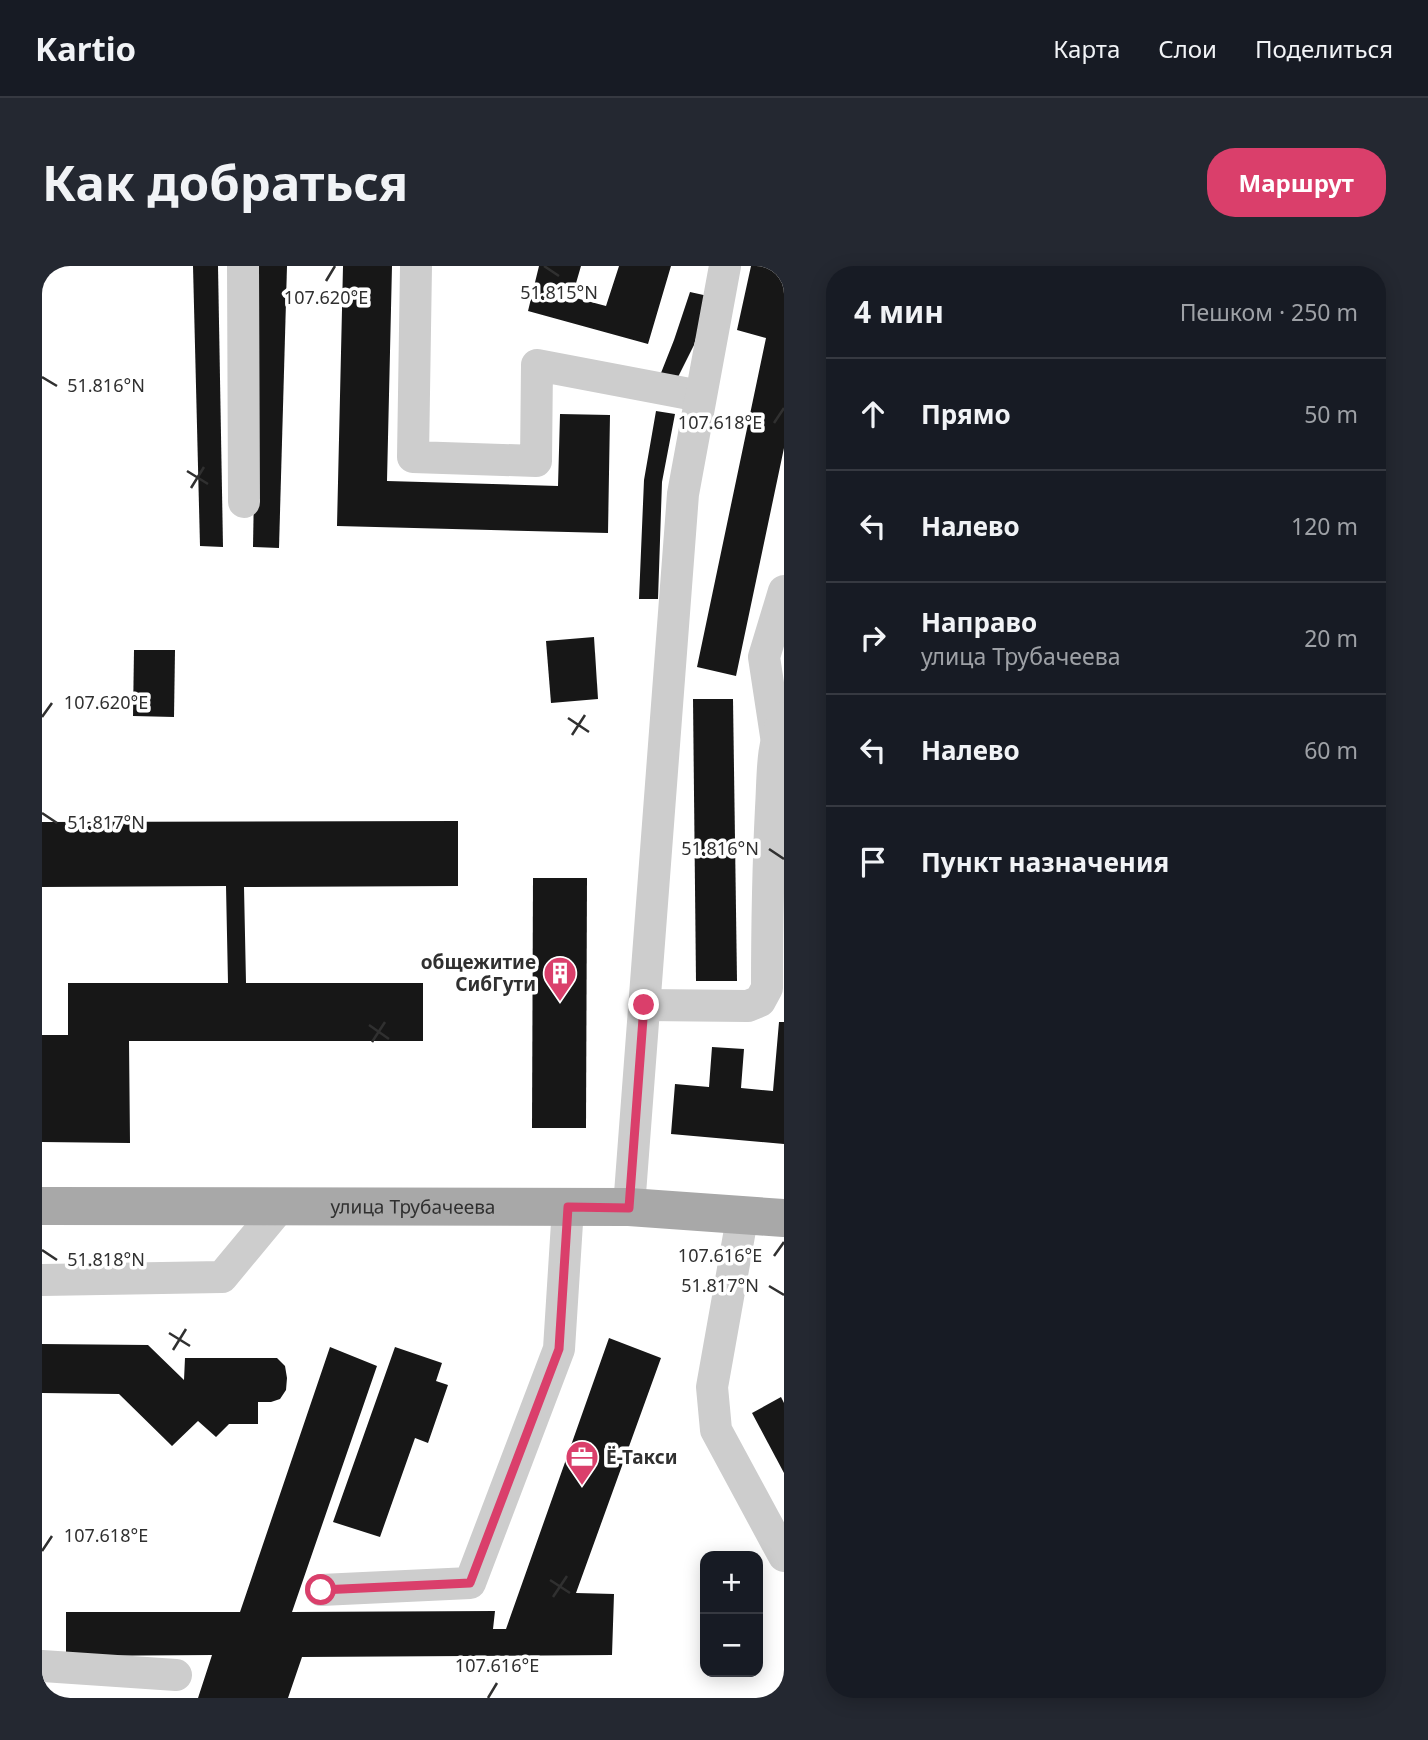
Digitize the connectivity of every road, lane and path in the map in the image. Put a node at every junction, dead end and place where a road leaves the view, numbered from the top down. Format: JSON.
{"nodes":[{"id":1,"x":243,"y":266,"type":"edge"},
{"id":2,"x":415,"y":266,"type":"edge"},
{"id":3,"x":725,"y":266,"type":"edge"},
{"id":4,"x":700,"y":396,"type":"junction"},
{"id":5,"x":244,"y":502,"type":"dead end"},
{"id":6,"x":784,"y":592,"type":"edge"},
{"id":7,"x":780,"y":727,"type":"edge"},
{"id":8,"x":778,"y":780,"type":"edge"},
{"id":9,"x":644,"y":1005,"type":"junction"},
{"id":10,"x":748,"y":1006,"type":"junction"},
{"id":11,"x":784,"y":1010,"type":"edge"},
{"id":12,"x":42,"y":1206,"type":"edge"},
{"id":13,"x":280,"y":1206,"type":"junction"},
{"id":14,"x":568,"y":1207,"type":"junction"},
{"id":15,"x":629,"y":1208,"type":"junction"},
{"id":16,"x":743,"y":1213,"type":"junction"},
{"id":17,"x":784,"y":1218,"type":"edge"},
{"id":18,"x":42,"y":1280,"type":"edge"},
{"id":19,"x":784,"y":1556,"type":"edge"},
{"id":20,"x":321,"y":1590,"type":"dead end"},
{"id":21,"x":42,"y":1666,"type":"edge"},
{"id":22,"x":176,"y":1675,"type":"dead end"},
{"id":23,"x":126,"y":1685,"type":"edge"}],
"edges":[{"from":1,"to":5,"type":"street"},
{"from":2,"to":4,"type":"street"},
{"from":3,"to":4,"type":"street"},
{"from":4,"to":9,"type":"street"},
{"from":6,"to":7,"type":"street"},
{"from":7,"to":8,"type":"street"},
{"from":8,"to":10,"type":"street"},
{"from":9,"to":10,"type":"street"},
{"from":9,"to":15,"type":"street"},
{"from":10,"to":11,"type":"street"},
{"from":12,"to":13,"type":"main road","name":"улица Трубачеева"},
{"from":13,"to":14,"type":"main road","name":"улица Трубачеева"},
{"from":13,"to":18,"type":"street"},
{"from":14,"to":15,"type":"main road","name":"улица Трубачеева"},
{"from":14,"to":20,"type":"street"},
{"from":15,"to":16,"type":"main road","name":"улица Трубачеева"},
{"from":16,"to":17,"type":"main road","name":"улица Трубачеева"},
{"from":16,"to":19,"type":"street"},
{"from":21,"to":23,"type":"street"},
{"from":22,"to":23,"type":"street"}]}
